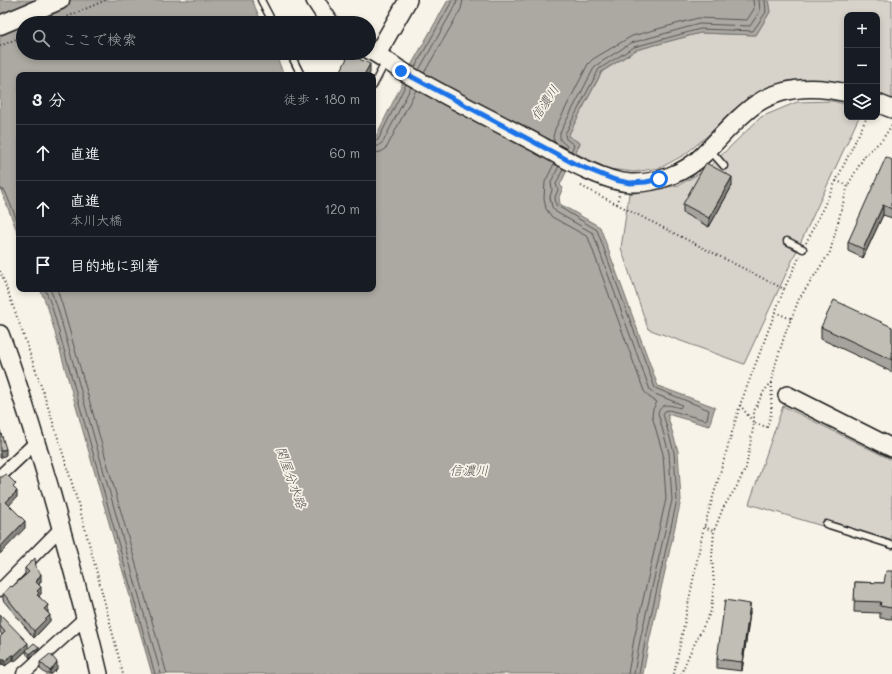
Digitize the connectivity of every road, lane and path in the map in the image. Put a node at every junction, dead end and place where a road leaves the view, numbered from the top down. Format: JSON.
{"nodes":[{"id":1,"x":60,"y":0,"type":"edge"},
{"id":2,"x":106,"y":0,"type":"edge"},
{"id":3,"x":261,"y":0,"type":"edge"},
{"id":4,"x":314,"y":0,"type":"edge"},
{"id":5,"x":408,"y":0,"type":"edge"},
{"id":6,"x":22,"y":16,"type":"edge"},
{"id":7,"x":69,"y":16,"type":"edge"},
{"id":8,"x":269,"y":16,"type":"edge"},
{"id":9,"x":325,"y":16,"type":"edge"},
{"id":10,"x":16,"y":18,"type":"edge"},
{"id":11,"x":0,"y":25,"type":"edge"},
{"id":12,"x":16,"y":39,"type":"edge"},
{"id":13,"x":0,"y":46,"type":"edge"},
{"id":14,"x":377,"y":54,"type":"edge"},
{"id":15,"x":294,"y":60,"type":"edge"},
{"id":16,"x":300,"y":72,"type":"edge"},
{"id":17,"x":375,"y":72,"type":"edge"},
{"id":18,"x":844,"y":92,"type":"edge"},
{"id":19,"x":880,"y":103,"type":"edge"},
{"id":20,"x":892,"y":109,"type":"edge"},
{"id":21,"x":866,"y":120,"type":"edge"},
{"id":22,"x":709,"y":148,"type":"junction"},
{"id":23,"x":724,"y":166,"type":"dead end"},
{"id":24,"x":836,"y":180,"type":"junction"},
{"id":25,"x":848,"y":185,"type":"dead end"},
{"id":26,"x":581,"y":186,"type":"dead end"},
{"id":27,"x":787,"y":241,"type":"dead end"},
{"id":28,"x":803,"y":249,"type":"junction"},
{"id":29,"x":0,"y":271,"type":"edge"},
{"id":30,"x":784,"y":289,"type":"junction"},
{"id":31,"x":775,"y":312,"type":"junction"},
{"id":32,"x":791,"y":319,"type":"dead end"},
{"id":33,"x":0,"y":334,"type":"edge"},
{"id":34,"x":5,"y":362,"type":"edge"},
{"id":35,"x":772,"y":382,"type":"dead end"},
{"id":36,"x":787,"y":395,"type":"dead end"},
{"id":37,"x":740,"y":405,"type":"junction"},
{"id":38,"x":36,"y":442,"type":"junction"},
{"id":39,"x":892,"y":448,"type":"edge"},
{"id":40,"x":0,"y":476,"type":"edge"},
{"id":41,"x":826,"y":524,"type":"dead end"},
{"id":42,"x":704,"y":527,"type":"junction"},
{"id":43,"x":61,"y":528,"type":"junction"},
{"id":44,"x":714,"y":531,"type":"dead end"},
{"id":45,"x":892,"y":545,"type":"edge"},
{"id":46,"x":0,"y":590,"type":"edge"},
{"id":47,"x":86,"y":617,"type":"junction"},
{"id":48,"x":23,"y":674,"type":"edge"},
{"id":49,"x":99,"y":674,"type":"edge"},
{"id":50,"x":123,"y":674,"type":"edge"},
{"id":51,"x":674,"y":674,"type":"edge"}],
"edges":[{"from":1,"to":6,"type":"main road"},
{"from":2,"to":7,"type":"path"},
{"from":3,"to":8,"type":"lane"},
{"from":4,"to":9,"type":"street"},
{"from":5,"to":14,"type":"street"},
{"from":10,"to":11,"type":"main road"},
{"from":12,"to":13,"type":"path"},
{"from":14,"to":17,"type":"lane"},
{"from":14,"to":22,"type":"street"},
{"from":15,"to":16,"type":"lane"},
{"from":18,"to":22,"type":"street"},
{"from":19,"to":20,"type":"street"},
{"from":21,"to":24,"type":"path"},
{"from":22,"to":23,"type":"lane"},
{"from":24,"to":25,"type":"path"},
{"from":24,"to":28,"type":"path"},
{"from":26,"to":30,"type":"path"},
{"from":27,"to":28,"type":"lane"},
{"from":28,"to":30,"type":"path"},
{"from":29,"to":50,"type":"path"},
{"from":30,"to":31,"type":"path"},
{"from":31,"to":32,"type":"path"},
{"from":31,"to":37,"type":"path"},
{"from":33,"to":34,"type":"street"},
{"from":34,"to":38,"type":"street"},
{"from":35,"to":37,"type":"path"},
{"from":36,"to":39,"type":"street"},
{"from":37,"to":42,"type":"path"},
{"from":38,"to":40,"type":"street"},
{"from":38,"to":43,"type":"street"},
{"from":41,"to":45,"type":"lane"},
{"from":42,"to":44,"type":"path"},
{"from":42,"to":51,"type":"path"},
{"from":43,"to":46,"type":"street"},
{"from":43,"to":47,"type":"street"},
{"from":47,"to":48,"type":"street"},
{"from":47,"to":49,"type":"street"}]}
